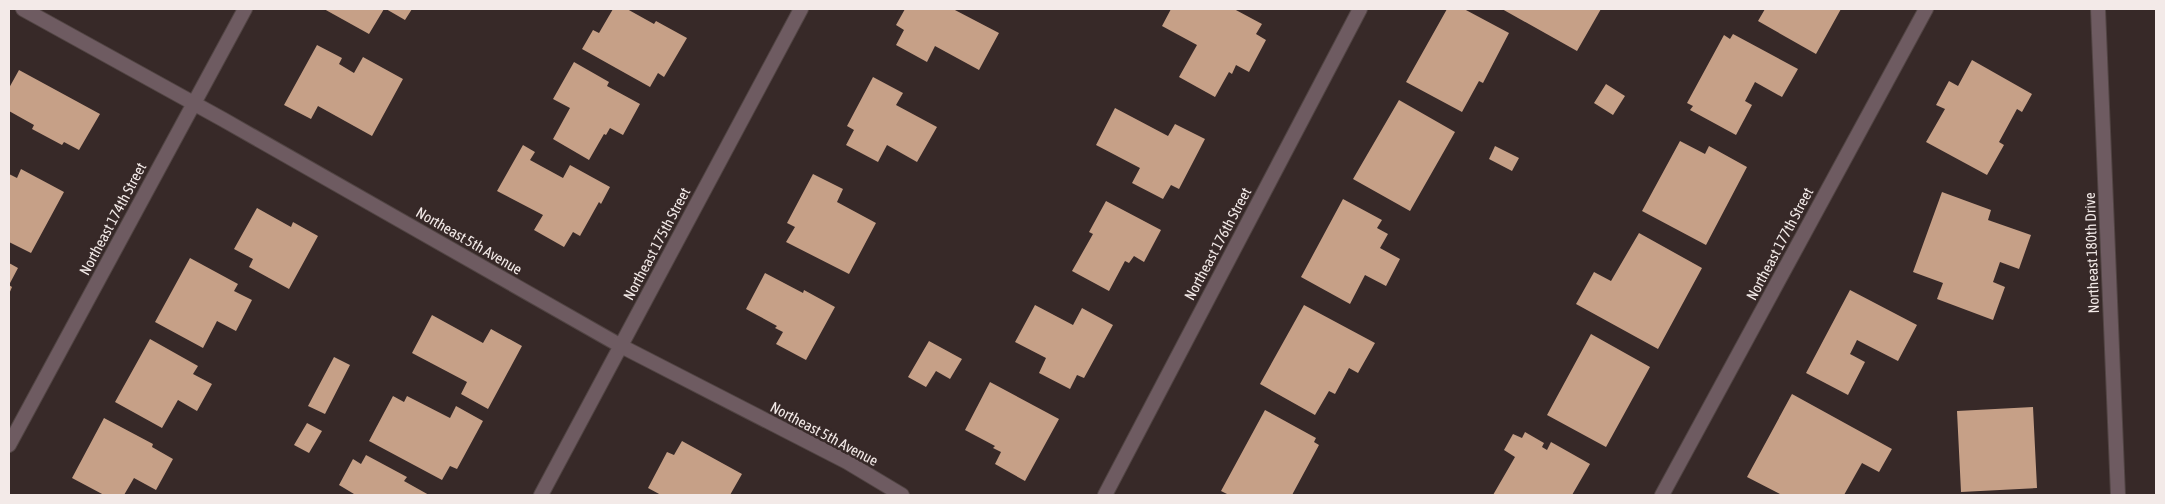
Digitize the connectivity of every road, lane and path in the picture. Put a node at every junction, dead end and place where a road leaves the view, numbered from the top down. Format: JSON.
{"nodes":[{"id":1,"x":23,"y":9,"type":"edge"},
{"id":2,"x":245,"y":9,"type":"edge"},
{"id":3,"x":801,"y":9,"type":"edge"},
{"id":4,"x":1360,"y":9,"type":"edge"},
{"id":5,"x":1926,"y":9,"type":"edge"},
{"id":6,"x":2094,"y":10,"type":"edge"},
{"id":7,"x":194,"y":103,"type":"junction"},
{"id":8,"x":621,"y":346,"type":"junction"},
{"id":9,"x":9,"y":444,"type":"edge"},
{"id":10,"x":541,"y":495,"type":"edge"},
{"id":11,"x":902,"y":495,"type":"edge"},
{"id":12,"x":1105,"y":495,"type":"edge"},
{"id":13,"x":1662,"y":495,"type":"edge"},
{"id":14,"x":2118,"y":495,"type":"edge"}],
"edges":[{"from":1,"to":7,"type":"street","name":"Northeast 5th Avenue"},
{"from":2,"to":7,"type":"street","name":"Northeast 174th Street"},
{"from":3,"to":8,"type":"street","name":"Northeast 175th Street"},
{"from":4,"to":12,"type":"street","name":"Northeast 176th Street"},
{"from":5,"to":13,"type":"street","name":"Northeast 177th Street"},
{"from":6,"to":14,"type":"street","name":"Northeast 180th Drive"},
{"from":7,"to":8,"type":"street","name":"Northeast 5th Avenue"},
{"from":7,"to":9,"type":"street","name":"Northeast 174th Street"},
{"from":8,"to":10,"type":"street","name":"Northeast 175th Street"},
{"from":8,"to":11,"type":"street","name":"Northeast 5th Avenue"}]}
